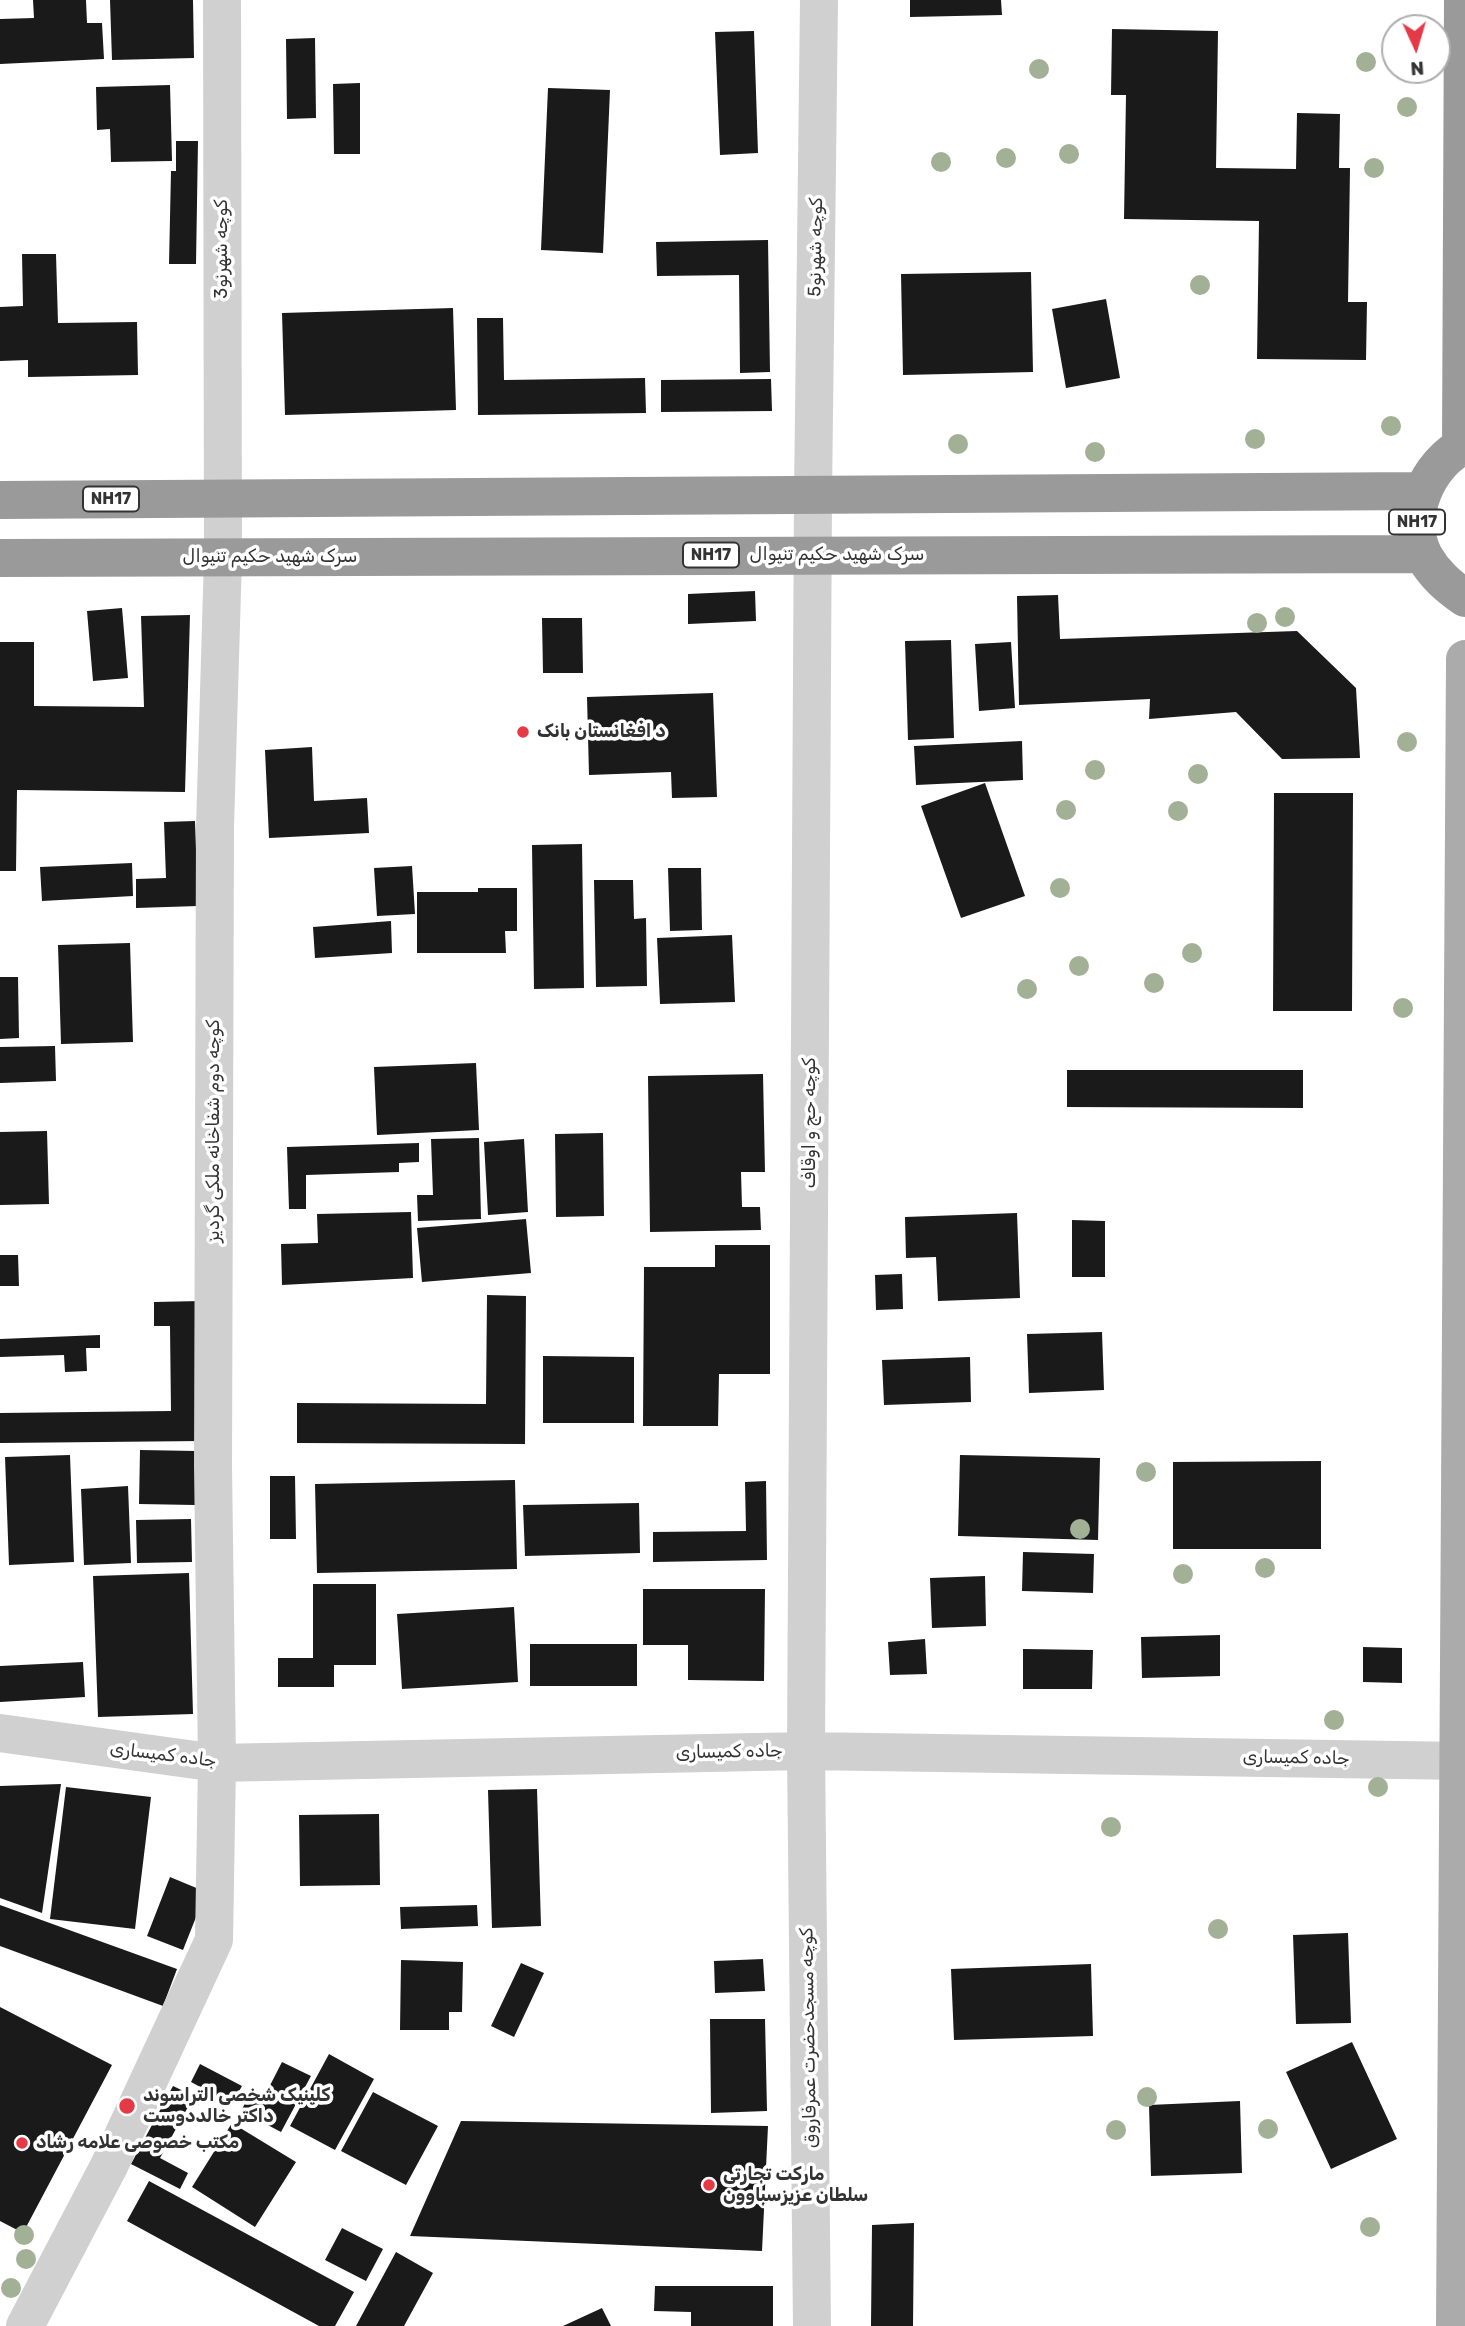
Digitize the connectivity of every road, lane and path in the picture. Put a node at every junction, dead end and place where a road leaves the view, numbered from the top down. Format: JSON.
{"nodes":[{"id":1,"x":222,"y":0,"type":"edge"},
{"id":2,"x":819,"y":0,"type":"edge"},
{"id":3,"x":1463,"y":0,"type":"edge"},
{"id":4,"x":1463,"y":446,"type":"edge"},
{"id":5,"x":1423,"y":491,"type":"junction"},
{"id":6,"x":813,"y":495,"type":"junction"},
{"id":7,"x":222,"y":498,"type":"junction"},
{"id":8,"x":0,"y":500,"type":"edge"},
{"id":9,"x":1423,"y":554,"type":"junction"},
{"id":10,"x":814,"y":555,"type":"junction"},
{"id":11,"x":223,"y":557,"type":"junction"},
{"id":12,"x":0,"y":558,"type":"edge"},
{"id":13,"x":1465,"y":598,"type":"edge"},
{"id":14,"x":1465,"y":659,"type":"edge"},
{"id":15,"x":0,"y":1733,"type":"edge"},
{"id":16,"x":806,"y":1751,"type":"junction"},
{"id":17,"x":1462,"y":1761,"type":"edge"},
{"id":18,"x":217,"y":1763,"type":"junction"},
{"id":19,"x":25,"y":2326,"type":"edge"},
{"id":20,"x":812,"y":2326,"type":"edge"},
{"id":21,"x":1455,"y":2326,"type":"edge"}],
"edges":[{"from":1,"to":7,"type":"street","name":"کوچه شهرنو3"},
{"from":2,"to":6,"type":"street","name":"کوچه شهرنو5"},
{"from":3,"to":4,"type":"highway","number":"NH17"},
{"from":4,"to":5,"type":"highway","number":"NH17"},
{"from":5,"to":6,"type":"highway","number":"NH17"},
{"from":5,"to":9,"type":"highway","number":"NH17"},
{"from":6,"to":7,"type":"highway","number":"NH17"},
{"from":6,"to":10,"type":"street","name":"کوچه حج و اوقاف"},
{"from":7,"to":8,"type":"highway","number":"NH17"},
{"from":7,"to":11,"type":"street","name":"کوچه دوم شفاخانه ملکی گردیز"},
{"from":9,"to":10,"type":"highway","name":"سرک شهید حکیم تنیوال","number":"NH17"},
{"from":9,"to":13,"type":"highway","number":"NH17"},
{"from":10,"to":11,"type":"highway","name":"سرک شهید حکیم تنیوال","number":"NH17"},
{"from":10,"to":16,"type":"street","name":"کوچه حج و اوقاف"},
{"from":11,"to":12,"type":"highway","name":"سرک شهید حکیم تنیوال","number":"NH17"},
{"from":11,"to":18,"type":"street","name":"کوچه دوم شفاخانه ملکی گردیز"},
{"from":14,"to":17,"type":"main road"},
{"from":15,"to":18,"type":"street","name":"جاده کمیساری"},
{"from":16,"to":17,"type":"street","name":"جاده کمیساری"},
{"from":16,"to":18,"type":"street","name":"جاده کمیساری"},
{"from":16,"to":20,"type":"street","name":"کوچه مسجدحضرت عمرفاروق"},
{"from":17,"to":21,"type":"main road"},
{"from":18,"to":19,"type":"street","name":"کوچه دوم شفاخانه ملکی گردیز"}]}
